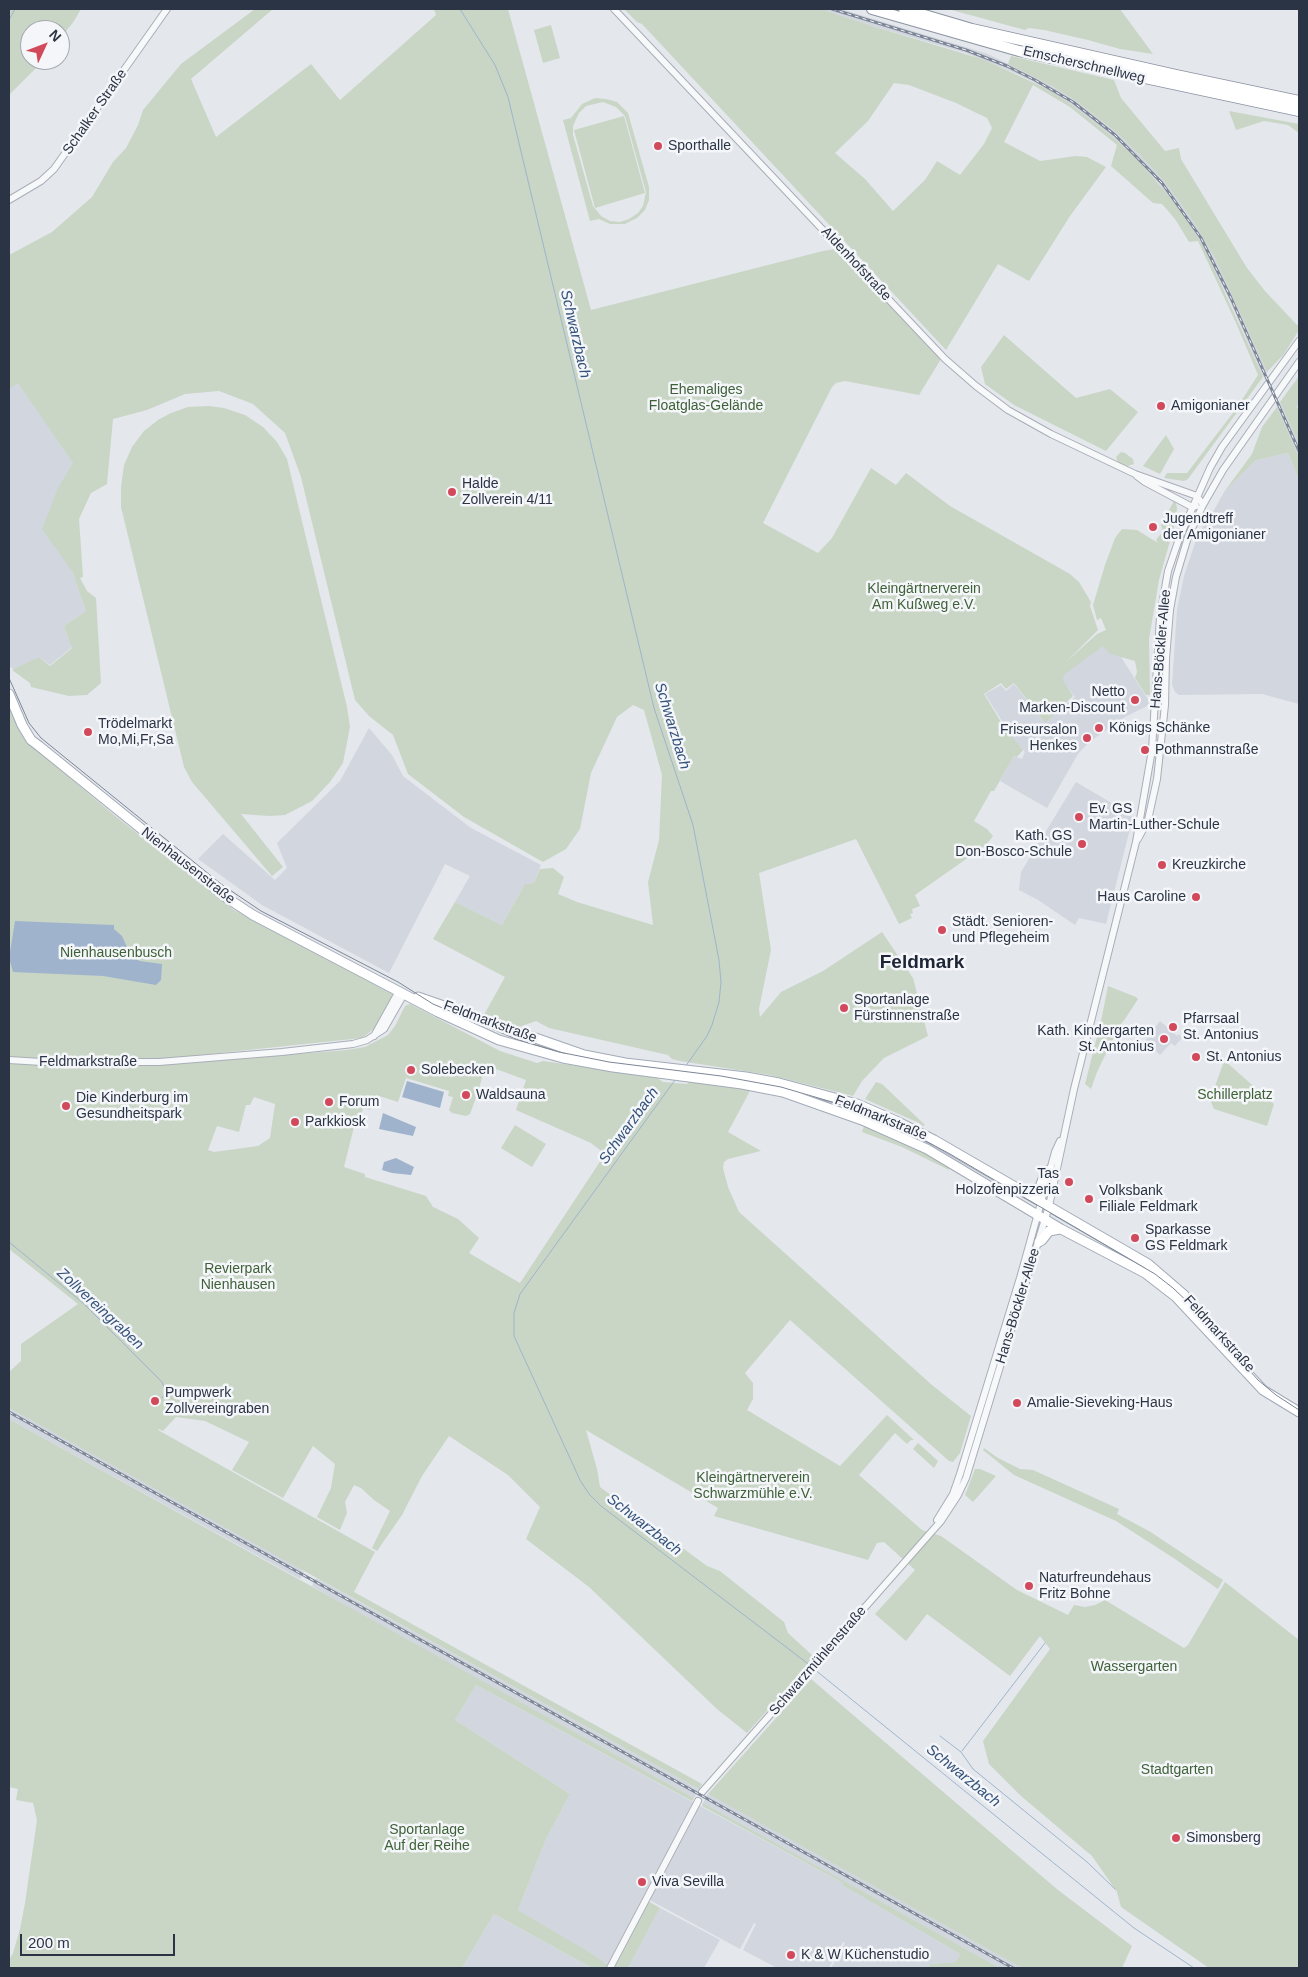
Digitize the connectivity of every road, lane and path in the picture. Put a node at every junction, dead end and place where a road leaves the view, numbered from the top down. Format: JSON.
{"nodes":[{"id":1,"x":167,"y":9,"type":"edge"},
{"id":2,"x":614,"y":9,"type":"edge"},
{"id":3,"x":872,"y":9,"type":"edge"},
{"id":4,"x":904,"y":9,"type":"edge"},
{"id":5,"x":1299,"y":100,"type":"edge"},
{"id":6,"x":1299,"y":111,"type":"edge"},
{"id":7,"x":9,"y":200,"type":"edge"},
{"id":8,"x":1299,"y":340,"type":"edge"},
{"id":9,"x":1299,"y":362,"type":"edge"},
{"id":10,"x":1134,"y":474,"type":"junction"},
{"id":11,"x":1197,"y":496,"type":"junction"},
{"id":12,"x":1202,"y":505,"type":"junction"},
{"id":13,"x":1192,"y":507,"type":"junction"},
{"id":14,"x":9,"y":694,"type":"edge"},
{"id":15,"x":1142,"y":811,"type":"junction"},
{"id":16,"x":1150,"y":813,"type":"junction"},
{"id":17,"x":1136,"y":842,"type":"junction"},
{"id":18,"x":405,"y":994,"type":"junction"},
{"id":19,"x":9,"y":1060,"type":"edge"},
{"id":20,"x":672,"y":1072,"type":"junction"},
{"id":21,"x":686,"y":1073,"type":"junction"},
{"id":22,"x":1063,"y":1133,"type":"junction"},
{"id":23,"x":1050,"y":1170,"type":"junction"},
{"id":24,"x":1022,"y":1191,"type":"junction"},
{"id":25,"x":1046,"y":1205,"type":"junction"},
{"id":26,"x":1041,"y":1218,"type":"junction"},
{"id":27,"x":1061,"y":1229,"type":"junction"},
{"id":28,"x":1038,"y":1242,"type":"junction"},
{"id":29,"x":1274,"y":1395,"type":"junction"},
{"id":30,"x":1299,"y":1412,"type":"edge"},
{"id":31,"x":963,"y":1476,"type":"junction"},
{"id":32,"x":702,"y":1792,"type":"dead end"},
{"id":33,"x":698,"y":1801,"type":"dead end"},
{"id":34,"x":610,"y":1968,"type":"edge"}],
"edges":[{"from":1,"to":7,"type":"street","name":"Schalker Straße"},
{"from":2,"to":10,"type":"street","name":"Aldenhofstraße"},
{"from":3,"to":6,"type":"highway","name":"Emscherschnellweg"},
{"from":4,"to":5,"type":"highway","name":"Emscherschnellweg"},
{"from":8,"to":11,"type":"street","name":"Hans-Böckler-Allee"},
{"from":9,"to":12,"type":"street","name":"Hans-Böckler-Allee"},
{"from":10,"to":11,"type":"street","name":"Aldenhofstraße"},
{"from":10,"to":13,"type":"street","name":"Aldenhofstraße"},
{"from":11,"to":12,"type":"street"},
{"from":11,"to":13,"type":"street","name":"Hans-Böckler-Allee"},
{"from":12,"to":13,"type":"street"},
{"from":12,"to":16,"type":"street","name":"Hans-Böckler-Allee"},
{"from":13,"to":15,"type":"street","name":"Hans-Böckler-Allee"},
{"from":14,"to":18,"type":"main road","name":"Nienhausenstraße"},
{"from":15,"to":16,"type":"street"},
{"from":15,"to":17,"type":"street","name":"Hans-Böckler-Allee"},
{"from":16,"to":17,"type":"street","name":"Hans-Böckler-Allee"},
{"from":17,"to":22,"type":"street","name":"Hans-Böckler-Allee"},
{"from":18,"to":19,"type":"street","name":"Feldmarkstraße"},
{"from":18,"to":20,"type":"main road","name":"Feldmarkstraße"},
{"from":18,"to":20,"type":"main road","name":"Feldmarkstraße"},
{"from":20,"to":21,"type":"main road","name":"Feldmarkstraße"},
{"from":21,"to":24,"type":"main road","name":"Feldmarkstraße"},
{"from":21,"to":26,"type":"main road","name":"Feldmarkstraße"},
{"from":22,"to":23,"type":"street","name":"Hans-Böckler-Allee"},
{"from":22,"to":25,"type":"street","name":"Hans-Böckler-Allee"},
{"from":23,"to":24,"type":"main road"},
{"from":23,"to":25,"type":"street","name":"Hans-Böckler-Allee"},
{"from":24,"to":25,"type":"main road","name":"Feldmarkstraße"},
{"from":25,"to":26,"type":"street","name":"Hans-Böckler-Allee"},
{"from":25,"to":29,"type":"main road","name":"Feldmarkstraße"},
{"from":26,"to":27,"type":"main road","name":"Feldmarkstraße"},
{"from":26,"to":28,"type":"street","name":"Hans-Böckler-Allee"},
{"from":26,"to":31,"type":"street","name":"Hans-Böckler-Allee"},
{"from":27,"to":28,"type":"main road"},
{"from":27,"to":29,"type":"main road","name":"Feldmarkstraße"},
{"from":28,"to":31,"type":"street","name":"Hans-Böckler-Allee"},
{"from":29,"to":30,"type":"main road","name":"Feldmarkstraße"},
{"from":31,"to":32,"type":"street","name":"Schwarzmühlenstraße"},
{"from":33,"to":34,"type":"street"}]}
